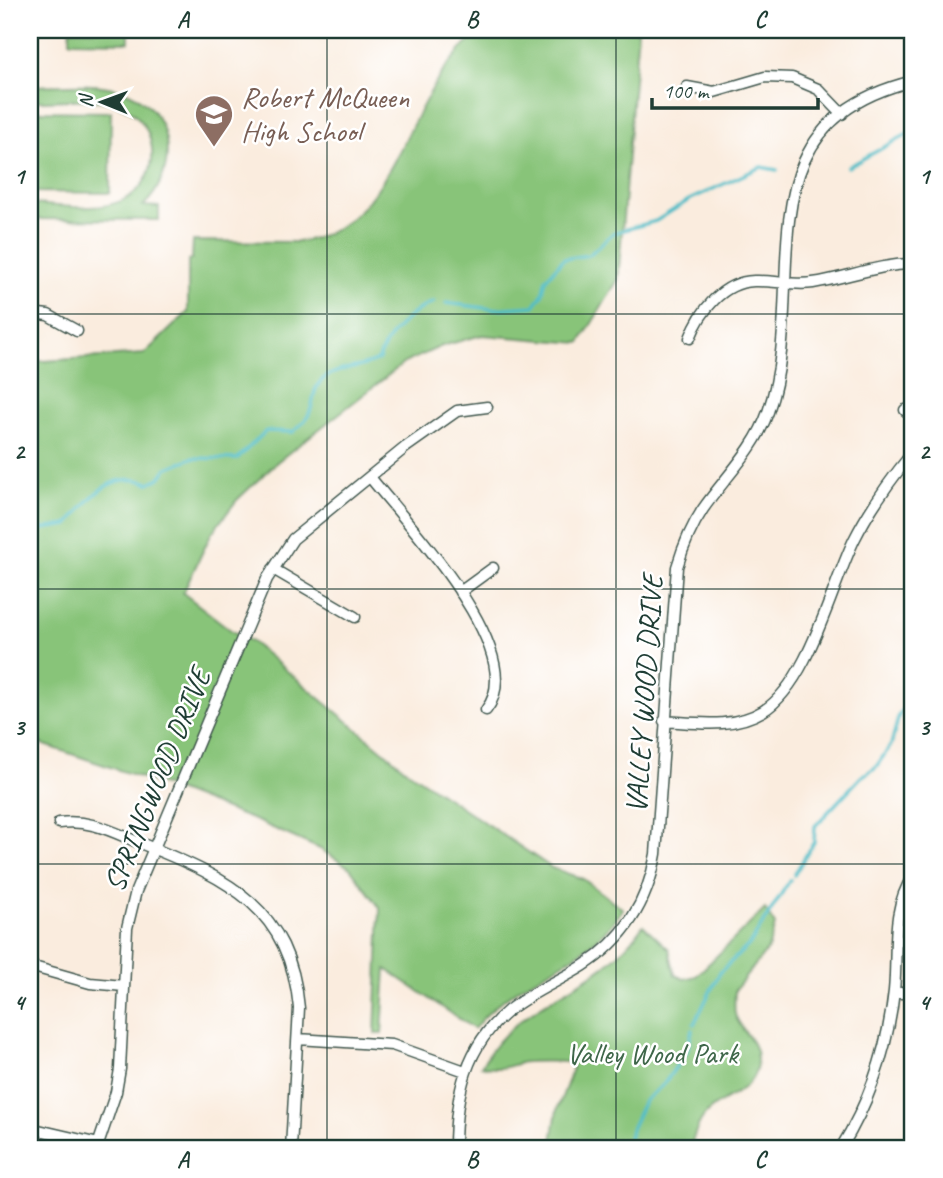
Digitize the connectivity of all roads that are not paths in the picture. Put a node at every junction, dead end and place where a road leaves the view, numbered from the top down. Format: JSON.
{"nodes":[{"id":1,"x":913,"y":81,"type":"edge"},
{"id":2,"x":687,"y":87,"type":"dead end"},
{"id":3,"x":842,"y":114,"type":"junction"},
{"id":4,"x":913,"y":264,"type":"edge"},
{"id":5,"x":784,"y":283,"type":"junction"},
{"id":6,"x":30,"y":313,"type":"edge"},
{"id":7,"x":77,"y":331,"type":"dead end"},
{"id":8,"x":690,"y":338,"type":"dead end"},
{"id":9,"x":487,"y":407,"type":"dead end"},
{"id":10,"x":913,"y":452,"type":"edge"},
{"id":11,"x":370,"y":477,"type":"junction"},
{"id":12,"x":493,"y":568,"type":"dead end"},
{"id":13,"x":272,"y":569,"type":"junction"},
{"id":14,"x":460,"y":592,"type":"junction"},
{"id":15,"x":355,"y":617,"type":"dead end"},
{"id":16,"x":486,"y":710,"type":"dead end"},
{"id":17,"x":664,"y":721,"type":"junction"},
{"id":18,"x":59,"y":823,"type":"dead end"},
{"id":19,"x":153,"y":849,"type":"junction"},
{"id":20,"x":913,"y":876,"type":"edge"},
{"id":21,"x":30,"y":966,"type":"edge"},
{"id":22,"x":124,"y":986,"type":"junction"},
{"id":23,"x":894,"y":993,"type":"junction"},
{"id":24,"x":913,"y":993,"type":"edge"},
{"id":25,"x":298,"y":1039,"type":"junction"},
{"id":26,"x":465,"y":1071,"type":"junction"},
{"id":27,"x":30,"y":1128,"type":"edge"},
{"id":28,"x":98,"y":1146,"type":"edge"},
{"id":29,"x":291,"y":1148,"type":"edge"},
{"id":30,"x":455,"y":1148,"type":"edge"},
{"id":31,"x":841,"y":1148,"type":"edge"}],
"edges":[{"from":1,"to":3,"type":"street","name":"VALLEY WOOD DRIVE"},
{"from":2,"to":3,"type":"street"},
{"from":3,"to":5,"type":"street","name":"VALLEY WOOD DRIVE"},
{"from":4,"to":5,"type":"street"},
{"from":5,"to":8,"type":"street"},
{"from":5,"to":17,"type":"street","name":"VALLEY WOOD DRIVE"},
{"from":6,"to":7,"type":"street"},
{"from":9,"to":11,"type":"street","name":"SPRINGWOOD DRIVE"},
{"from":10,"to":17,"type":"street"},
{"from":11,"to":13,"type":"street","name":"SPRINGWOOD DRIVE"},
{"from":11,"to":14,"type":"street"},
{"from":12,"to":14,"type":"street"},
{"from":13,"to":15,"type":"street"},
{"from":13,"to":19,"type":"street","name":"SPRINGWOOD DRIVE"},
{"from":14,"to":16,"type":"street"},
{"from":17,"to":26,"type":"street","name":"VALLEY WOOD DRIVE"},
{"from":18,"to":19,"type":"street"},
{"from":19,"to":22,"type":"street","name":"SPRINGWOOD DRIVE"},
{"from":19,"to":25,"type":"street"},
{"from":20,"to":23,"type":"street"},
{"from":21,"to":22,"type":"street"},
{"from":22,"to":28,"type":"street","name":"SPRINGWOOD DRIVE"},
{"from":23,"to":24,"type":"street"},
{"from":23,"to":31,"type":"street"},
{"from":25,"to":26,"type":"street"},
{"from":25,"to":29,"type":"street"},
{"from":26,"to":30,"type":"street","name":"VALLEY WOOD DRIVE"},
{"from":27,"to":28,"type":"street"}]}
